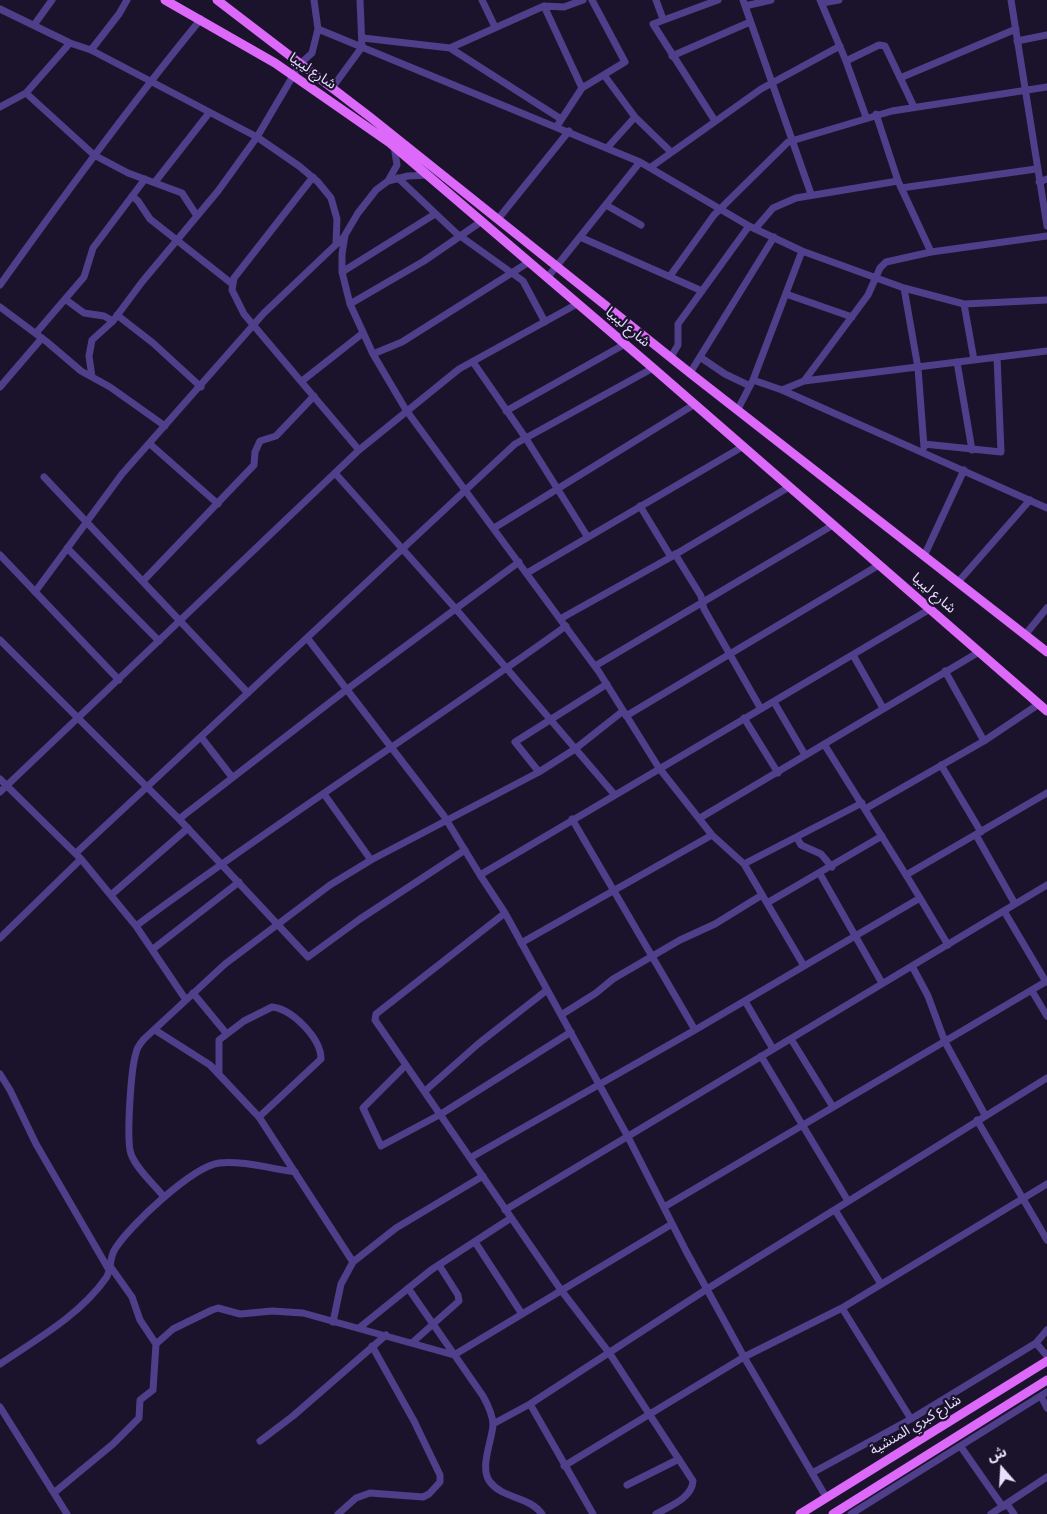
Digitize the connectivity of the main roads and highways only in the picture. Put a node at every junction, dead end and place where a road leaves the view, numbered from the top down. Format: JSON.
{"nodes":[{"id":1,"x":165,"y":0,"type":"edge"},
{"id":2,"x":218,"y":0,"type":"edge"},
{"id":3,"x":1047,"y":652,"type":"edge"},
{"id":4,"x":1047,"y":711,"type":"edge"},
{"id":5,"x":1047,"y":1361,"type":"edge"},
{"id":6,"x":1047,"y":1380,"type":"edge"},
{"id":7,"x":800,"y":1514,"type":"edge"},
{"id":8,"x":833,"y":1514,"type":"edge"}],
"edges":[{"from":1,"to":4,"type":"main road","name":"شارع ليبيا"},
{"from":2,"to":3,"type":"main road","name":"شارع ليبيا"},
{"from":5,"to":7,"type":"main road","name":"شارع كبري المنشية"},
{"from":6,"to":8,"type":"main road"}]}
